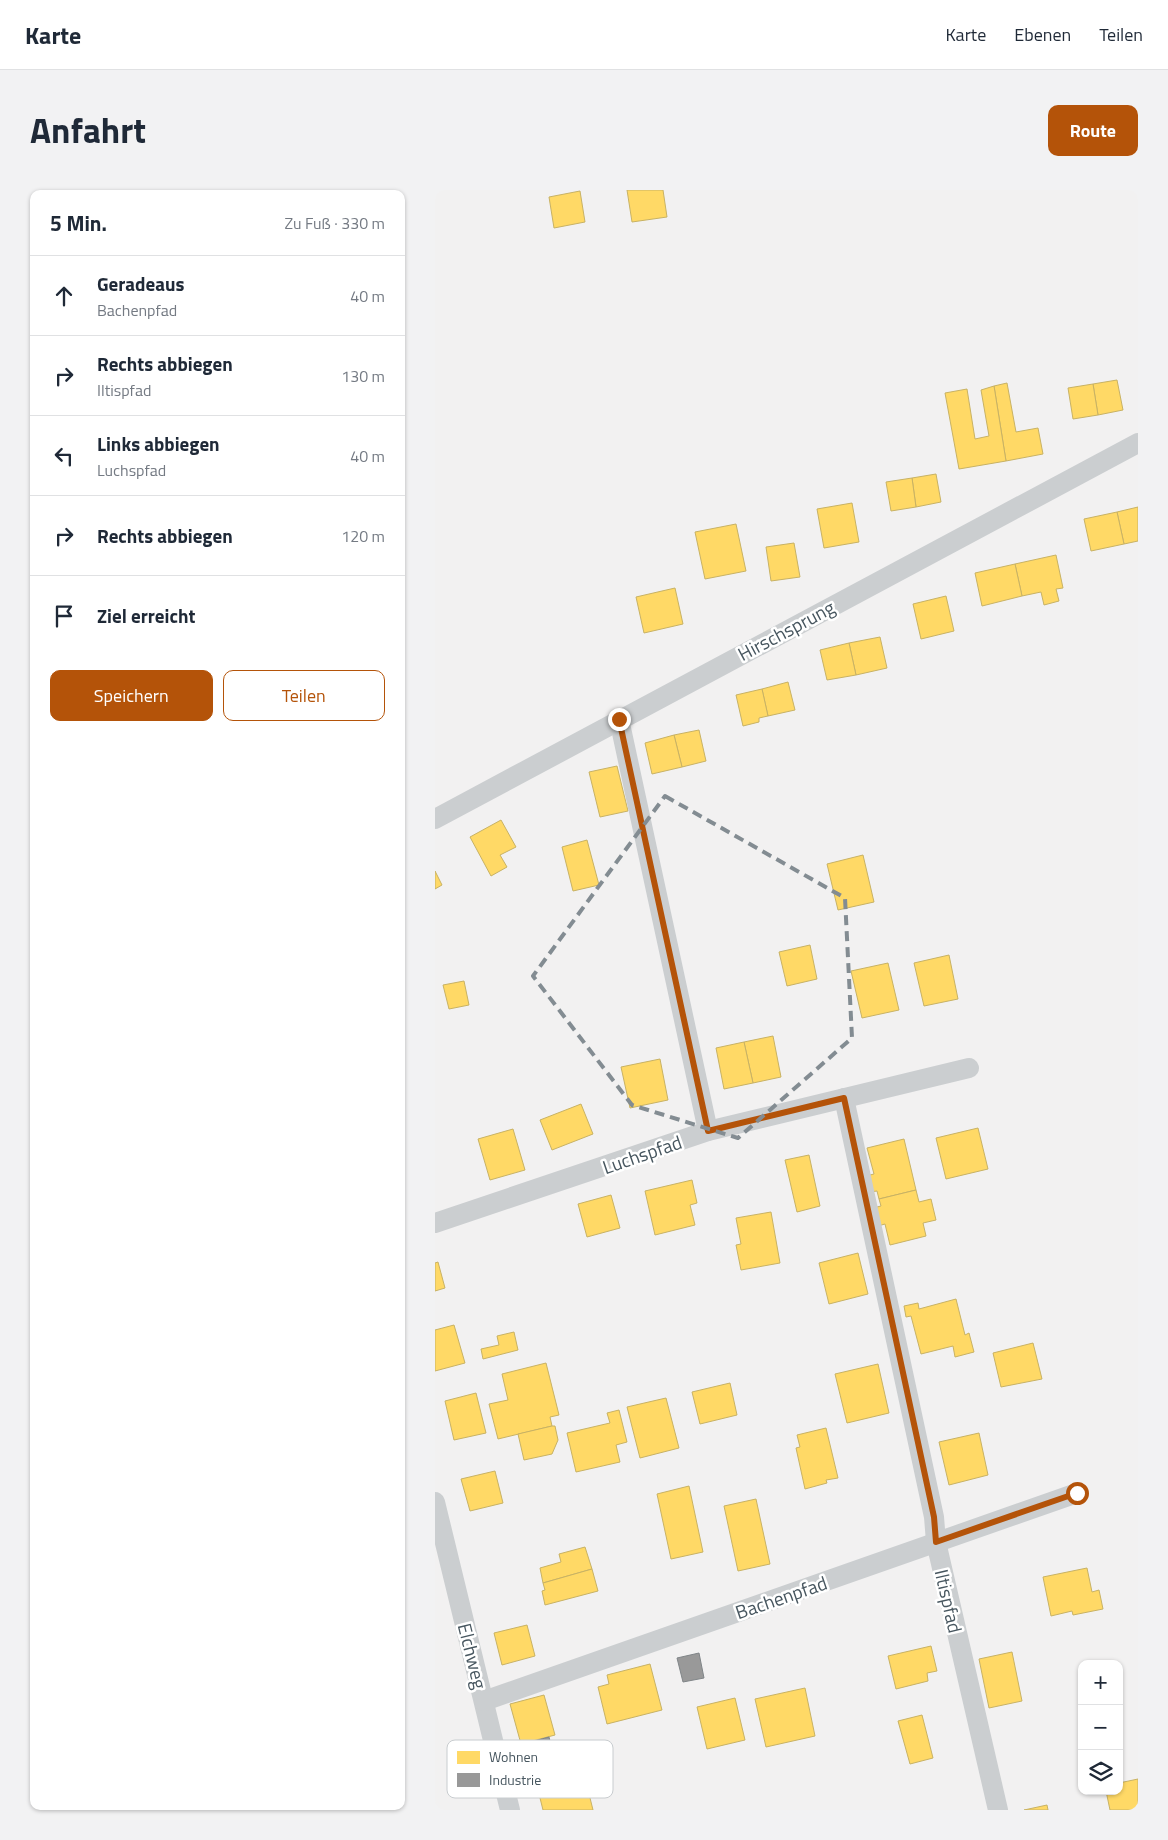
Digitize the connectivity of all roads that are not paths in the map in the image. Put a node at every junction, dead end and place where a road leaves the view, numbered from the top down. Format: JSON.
{"nodes":[{"id":1,"x":1138,"y":443,"type":"edge"},
{"id":2,"x":619,"y":719,"type":"junction"},
{"id":3,"x":435,"y":819,"type":"edge"},
{"id":4,"x":969,"y":1068,"type":"dead end"},
{"id":5,"x":844,"y":1098,"type":"junction"},
{"id":6,"x":708,"y":1131,"type":"junction"},
{"id":7,"x":435,"y":1223,"type":"edge"},
{"id":8,"x":1077,"y":1493,"type":"dead end"},
{"id":9,"x":435,"y":1502,"type":"edge"},
{"id":10,"x":936,"y":1542,"type":"junction"},
{"id":11,"x":484,"y":1701,"type":"junction"},
{"id":12,"x":494,"y":1740,"type":"edge"},
{"id":13,"x":998,"y":1810,"type":"edge"}],
"edges":[{"from":1,"to":2,"type":"street","name":"Hirschsprung"},
{"from":2,"to":3,"type":"street","name":"Hirschsprung"},
{"from":2,"to":6,"type":"street"},
{"from":4,"to":5,"type":"street","name":"Luchspfad"},
{"from":5,"to":6,"type":"street","name":"Luchspfad"},
{"from":5,"to":10,"type":"street","name":"Iltispfad"},
{"from":6,"to":7,"type":"street","name":"Luchspfad"},
{"from":8,"to":10,"type":"street","name":"Bachenpfad"},
{"from":9,"to":11,"type":"street","name":"Elchweg"},
{"from":10,"to":11,"type":"street","name":"Bachenpfad"},
{"from":10,"to":13,"type":"street","name":"Iltispfad"},
{"from":11,"to":12,"type":"street","name":"Elchweg"}]}
